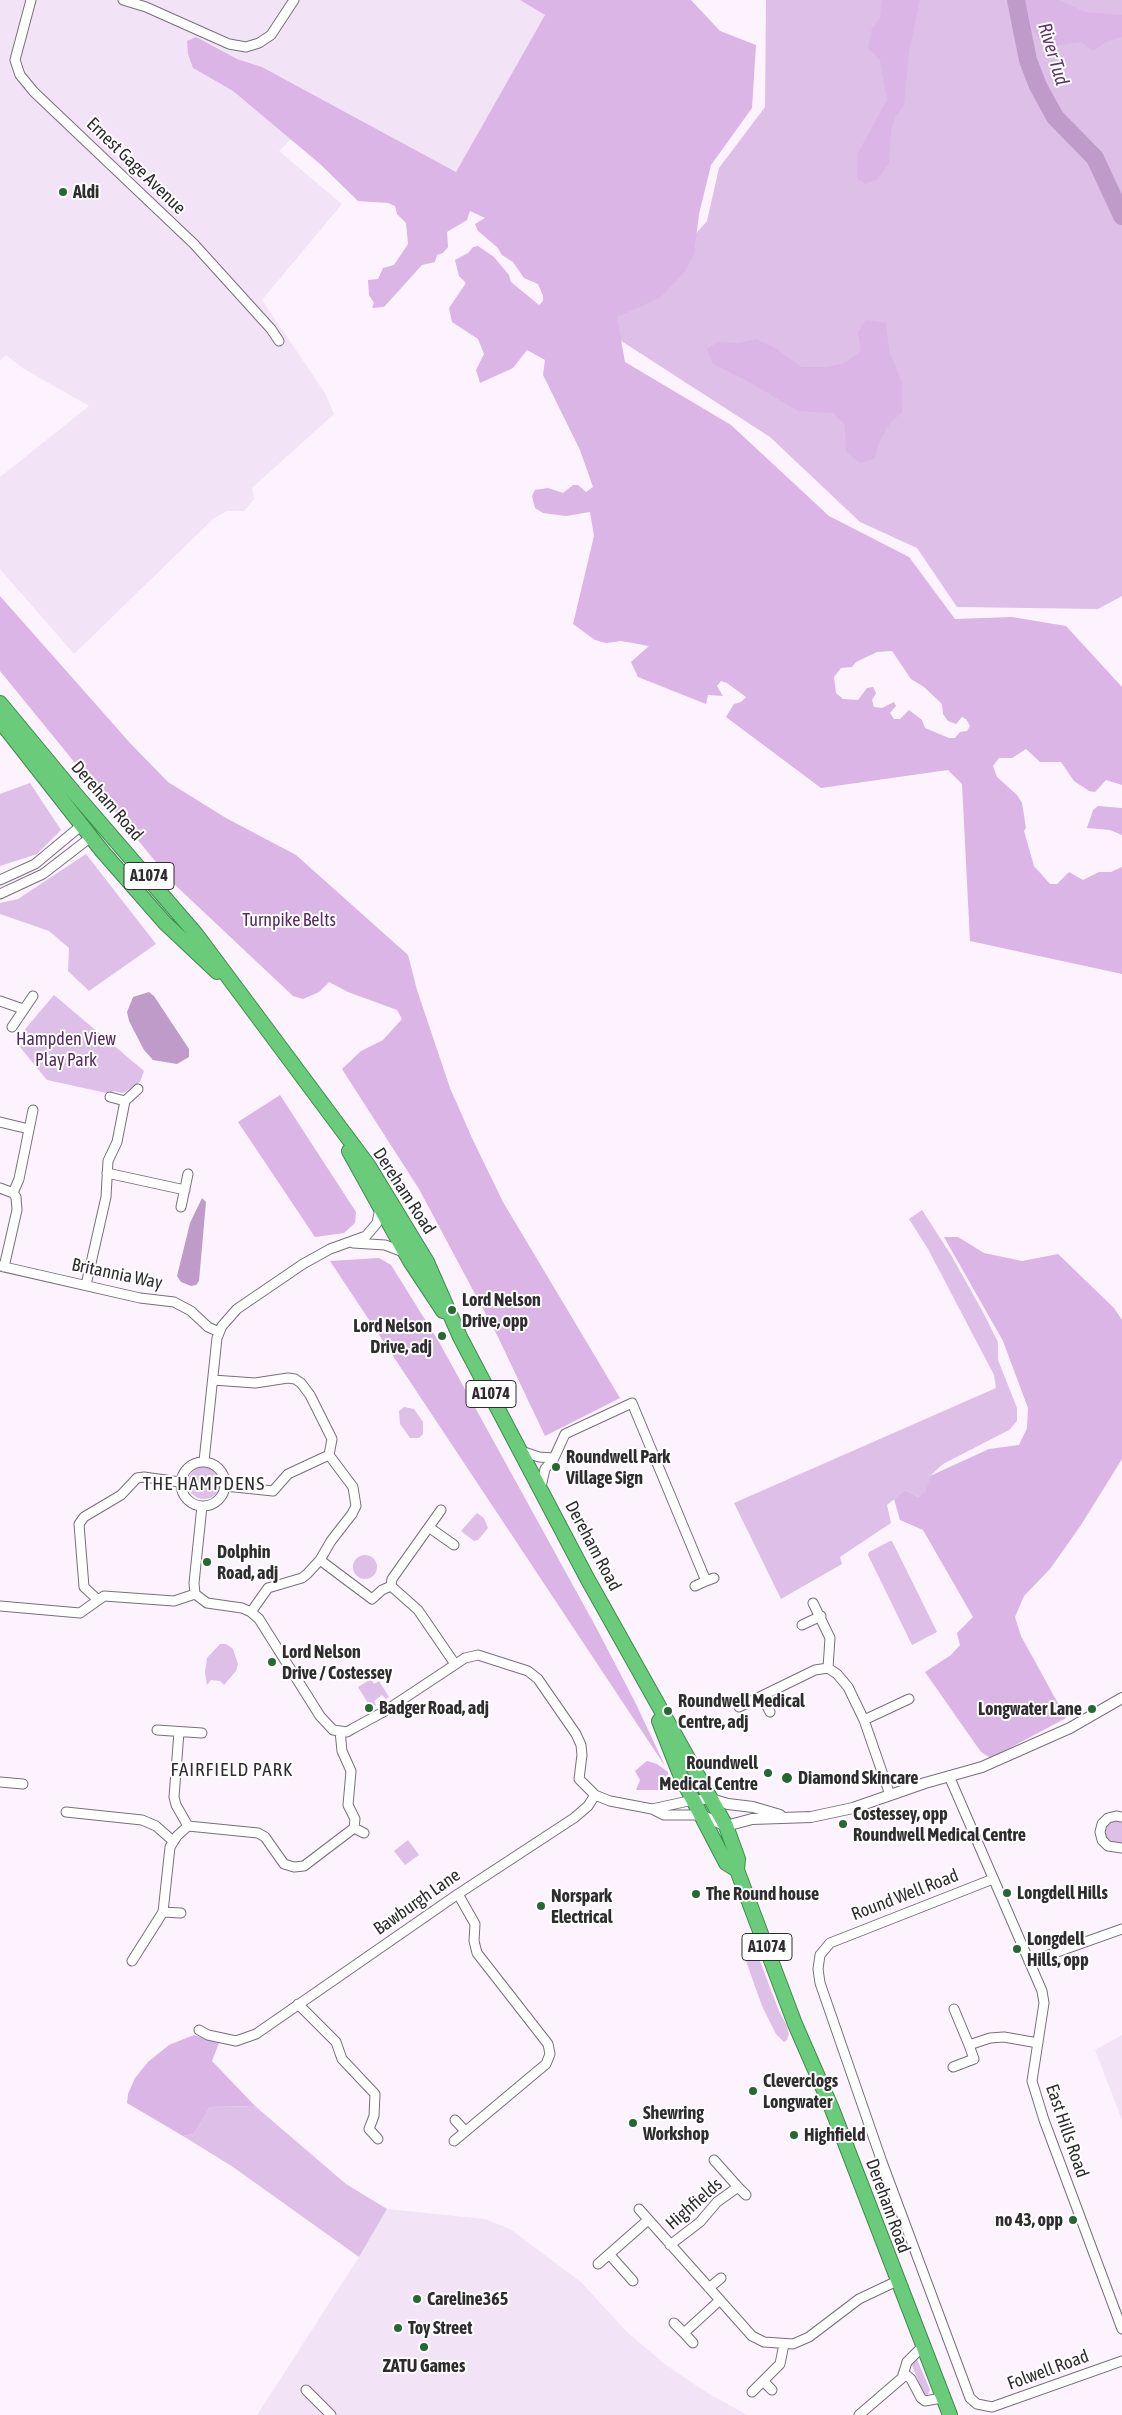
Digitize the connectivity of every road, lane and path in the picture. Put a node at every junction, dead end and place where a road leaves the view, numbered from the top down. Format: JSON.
{"nodes":[{"id":1,"x":31,"y":0,"type":"edge"},
{"id":2,"x":123,"y":0,"type":"edge"},
{"id":3,"x":294,"y":0,"type":"edge"},
{"id":4,"x":280,"y":341,"type":"dead end"},
{"id":5,"x":0,"y":703,"type":"edge"},
{"id":6,"x":0,"y":721,"type":"edge"},
{"id":7,"x":99,"y":821,"type":"junction"},
{"id":8,"x":82,"y":826,"type":"junction"},
{"id":9,"x":91,"y":837,"type":"junction"},
{"id":10,"x":0,"y":880,"type":"edge"},
{"id":11,"x":0,"y":894,"type":"edge"},
{"id":12,"x":242,"y":995,"type":"junction"},
{"id":13,"x":33,"y":996,"type":"dead end"},
{"id":14,"x":0,"y":1001,"type":"edge"},
{"id":15,"x":23,"y":1008,"type":"junction"},
{"id":16,"x":12,"y":1027,"type":"dead end"},
{"id":17,"x":138,"y":1089,"type":"dead end"},
{"id":18,"x":110,"y":1097,"type":"dead end"},
{"id":19,"x":126,"y":1101,"type":"junction"},
{"id":20,"x":33,"y":1110,"type":"dead end"},
{"id":21,"x":0,"y":1122,"type":"edge"},
{"id":22,"x":335,"y":1123,"type":"junction"},
{"id":23,"x":29,"y":1129,"type":"junction"},
{"id":24,"x":106,"y":1173,"type":"junction"},
{"id":25,"x":188,"y":1174,"type":"dead end"},
{"id":26,"x":0,"y":1188,"type":"edge"},
{"id":27,"x":185,"y":1190,"type":"junction"},
{"id":28,"x":13,"y":1193,"type":"junction"},
{"id":29,"x":181,"y":1207,"type":"dead end"},
{"id":30,"x":380,"y":1208,"type":"junction"},
{"id":31,"x":351,"y":1243,"type":"junction"},
{"id":32,"x":406,"y":1253,"type":"junction"},
{"id":33,"x":2,"y":1266,"type":"edge"},
{"id":34,"x":86,"y":1285,"type":"junction"},
{"id":35,"x":219,"y":1332,"type":"junction"},
{"id":36,"x":460,"y":1337,"type":"junction"},
{"id":37,"x":213,"y":1380,"type":"junction"},
{"id":38,"x":521,"y":1451,"type":"junction"},
{"id":39,"x":330,"y":1455,"type":"junction"},
{"id":40,"x":554,"y":1458,"type":"junction"},
{"id":41,"x":204,"y":1461,"type":"junction"},
{"id":42,"x":180,"y":1482,"type":"junction"},
{"id":43,"x":225,"y":1486,"type":"junction"},
{"id":44,"x":541,"y":1487,"type":"junction"},
{"id":45,"x":202,"y":1506,"type":"junction"},
{"id":46,"x":441,"y":1510,"type":"dead end"},
{"id":47,"x":430,"y":1528,"type":"junction"},
{"id":48,"x":454,"y":1545,"type":"dead end"},
{"id":49,"x":320,"y":1560,"type":"junction"},
{"id":50,"x":391,"y":1586,"type":"junction"},
{"id":51,"x":695,"y":1586,"type":"dead end"},
{"id":52,"x":195,"y":1594,"type":"junction"},
{"id":53,"x":97,"y":1599,"type":"junction"},
{"id":54,"x":813,"y":1603,"type":"dead end"},
{"id":55,"x":0,"y":1606,"type":"edge"},
{"id":56,"x":252,"y":1612,"type":"junction"},
{"id":57,"x":821,"y":1616,"type":"junction"},
{"id":58,"x":802,"y":1625,"type":"dead end"},
{"id":59,"x":455,"y":1664,"type":"junction"},
{"id":60,"x":637,"y":1666,"type":"junction"},
{"id":61,"x":828,"y":1668,"type":"junction"},
{"id":62,"x":762,"y":1696,"type":"junction"},
{"id":63,"x":1122,"y":1698,"type":"edge"},
{"id":64,"x":909,"y":1699,"type":"dead end"},
{"id":65,"x":739,"y":1707,"type":"dead end"},
{"id":66,"x":770,"y":1712,"type":"dead end"},
{"id":67,"x":864,"y":1720,"type":"junction"},
{"id":68,"x":157,"y":1730,"type":"dead end"},
{"id":69,"x":340,"y":1731,"type":"junction"},
{"id":70,"x":180,"y":1732,"type":"junction"},
{"id":71,"x":202,"y":1733,"type":"dead end"},
{"id":72,"x":949,"y":1776,"type":"junction"},
{"id":73,"x":0,"y":1782,"type":"edge"},
{"id":74,"x":23,"y":1784,"type":"dead end"},
{"id":75,"x":594,"y":1795,"type":"junction"},
{"id":76,"x":890,"y":1796,"type":"junction"},
{"id":77,"x":711,"y":1799,"type":"junction"},
{"id":78,"x":693,"y":1800,"type":"junction"},
{"id":79,"x":652,"y":1808,"type":"junction"},
{"id":80,"x":66,"y":1812,"type":"dead end"},
{"id":81,"x":701,"y":1815,"type":"junction"},
{"id":82,"x":786,"y":1816,"type":"junction"},
{"id":83,"x":1122,"y":1817,"type":"edge"},
{"id":84,"x":188,"y":1826,"type":"junction"},
{"id":85,"x":726,"y":1826,"type":"junction"},
{"id":86,"x":354,"y":1828,"type":"junction"},
{"id":87,"x":364,"y":1833,"type":"dead end"},
{"id":88,"x":172,"y":1841,"type":"junction"},
{"id":89,"x":1122,"y":1848,"type":"edge"},
{"id":90,"x":737,"y":1870,"type":"junction"},
{"id":91,"x":993,"y":1879,"type":"junction"},
{"id":92,"x":458,"y":1894,"type":"junction"},
{"id":93,"x":163,"y":1912,"type":"junction"},
{"id":94,"x":181,"y":1913,"type":"dead end"},
{"id":95,"x":1122,"y":1929,"type":"edge"},
{"id":96,"x":830,"y":1943,"type":"joint"},
{"id":97,"x":132,"y":1961,"type":"dead end"},
{"id":98,"x":1029,"y":1962,"type":"junction"},
{"id":99,"x":298,"y":2004,"type":"junction"},
{"id":100,"x":954,"y":2009,"type":"dead end"},
{"id":101,"x":199,"y":2030,"type":"dead end"},
{"id":102,"x":1038,"y":2043,"type":"junction"},
{"id":103,"x":969,"y":2046,"type":"junction"},
{"id":104,"x":952,"y":2067,"type":"dead end"},
{"id":105,"x":455,"y":2120,"type":"dead end"},
{"id":106,"x":465,"y":2131,"type":"junction"},
{"id":107,"x":378,"y":2139,"type":"dead end"},
{"id":108,"x":454,"y":2140,"type":"dead end"},
{"id":109,"x":714,"y":2160,"type":"dead end"},
{"id":110,"x":738,"y":2187,"type":"junction"},
{"id":111,"x":746,"y":2195,"type":"dead end"},
{"id":112,"x":639,"y":2209,"type":"dead end"},
{"id":113,"x":648,"y":2220,"type":"junction"},
{"id":114,"x":670,"y":2245,"type":"junction"},
{"id":115,"x":609,"y":2254,"type":"junction"},
{"id":116,"x":598,"y":2264,"type":"dead end"},
{"id":117,"x":721,"y":2278,"type":"dead end"},
{"id":118,"x":633,"y":2281,"type":"dead end"},
{"id":119,"x":897,"y":2281,"type":"junction"},
{"id":120,"x":709,"y":2288,"type":"junction"},
{"id":121,"x":720,"y":2300,"type":"junction"},
{"id":122,"x":674,"y":2323,"type":"dead end"},
{"id":123,"x":1122,"y":2329,"type":"edge"},
{"id":124,"x":684,"y":2333,"type":"junction"},
{"id":125,"x":693,"y":2343,"type":"dead end"},
{"id":126,"x":784,"y":2344,"type":"junction"},
{"id":127,"x":922,"y":2346,"type":"junction"},
{"id":128,"x":1122,"y":2361,"type":"edge"},
{"id":129,"x":905,"y":2374,"type":"junction"},
{"id":130,"x":764,"y":2382,"type":"junction"},
{"id":131,"x":306,"y":2390,"type":"dead end"},
{"id":132,"x":772,"y":2390,"type":"dead end"},
{"id":133,"x":752,"y":2392,"type":"dead end"},
{"id":134,"x":942,"y":2398,"type":"junction"},
{"id":135,"x":985,"y":2408,"type":"joint"},
{"id":136,"x":330,"y":2414,"type":"edge"},
{"id":137,"x":859,"y":2415,"type":"edge"},
{"id":138,"x":950,"y":2415,"type":"edge"}],
"edges":[{"from":1,"to":4,"type":"street","name":"Ernest Gage Avenue"},
{"from":2,"to":3,"type":"street"},
{"from":5,"to":7,"type":"highway","name":"Dereham Road","number":"A1074"},
{"from":6,"to":8,"type":"highway","name":"Dereham Road","number":"A1074"},
{"from":7,"to":8,"type":"highway"},
{"from":7,"to":9,"type":"highway"},
{"from":7,"to":12,"type":"highway","name":"Dereham Road","number":"A1074"},
{"from":8,"to":9,"type":"highway","name":"Dereham Road","number":"A1074"},
{"from":8,"to":10,"type":"street"},
{"from":9,"to":11,"type":"street"},
{"from":9,"to":12,"type":"highway","name":"Dereham Road","number":"A1074"},
{"from":12,"to":22,"type":"highway","name":"Dereham Road","number":"A1074"},
{"from":13,"to":15,"type":"street"},
{"from":14,"to":15,"type":"street"},
{"from":15,"to":16,"type":"street"},
{"from":17,"to":19,"type":"street"},
{"from":18,"to":19,"type":"street"},
{"from":19,"to":24,"type":"street"},
{"from":20,"to":23,"type":"street"},
{"from":21,"to":23,"type":"street"},
{"from":22,"to":30,"type":"highway","name":"Dereham Road","number":"A1074"},
{"from":22,"to":36,"type":"highway","name":"Dereham Road","number":"A1074"},
{"from":23,"to":28,"type":"street"},
{"from":24,"to":27,"type":"street"},
{"from":24,"to":34,"type":"street"},
{"from":25,"to":27,"type":"street"},
{"from":26,"to":28,"type":"street"},
{"from":27,"to":29,"type":"street"},
{"from":28,"to":33,"type":"street"},
{"from":30,"to":31,"type":"street"},
{"from":30,"to":32,"type":"highway","name":"Dereham Road","number":"A1074"},
{"from":31,"to":32,"type":"street"},
{"from":31,"to":35,"type":"street"},
{"from":32,"to":36,"type":"highway","name":"Dereham Road","number":"A1074"},
{"from":33,"to":34,"type":"street","name":"Britannia Way"},
{"from":34,"to":35,"type":"street","name":"Britannia Way"},
{"from":35,"to":37,"type":"street"},
{"from":36,"to":38,"type":"highway","name":"Dereham Road","number":"A1074"},
{"from":37,"to":39,"type":"street"},
{"from":37,"to":41,"type":"street"},
{"from":38,"to":40,"type":"street"},
{"from":38,"to":44,"type":"highway","name":"Dereham Road","number":"A1074"},
{"from":39,"to":43,"type":"street"},
{"from":39,"to":49,"type":"street"},
{"from":40,"to":44,"type":"street"},
{"from":40,"to":51,"type":"street"},
{"from":41,"to":42,"type":"street"},
{"from":41,"to":43,"type":"street"},
{"from":42,"to":45,"type":"street"},
{"from":42,"to":53,"type":"street"},
{"from":43,"to":45,"type":"street"},
{"from":44,"to":60,"type":"highway","name":"Dereham Road","number":"A1074"},
{"from":45,"to":52,"type":"street"},
{"from":46,"to":47,"type":"street"},
{"from":47,"to":48,"type":"street"},
{"from":47,"to":50,"type":"street"},
{"from":49,"to":50,"type":"street"},
{"from":49,"to":56,"type":"street"},
{"from":50,"to":59,"type":"street"},
{"from":52,"to":53,"type":"street"},
{"from":52,"to":56,"type":"street"},
{"from":53,"to":55,"type":"street"},
{"from":54,"to":57,"type":"street"},
{"from":56,"to":69,"type":"street"},
{"from":57,"to":58,"type":"street"},
{"from":57,"to":61,"type":"street"},
{"from":59,"to":69,"type":"street"},
{"from":59,"to":75,"type":"street"},
{"from":60,"to":77,"type":"highway","name":"Dereham Road","number":"A1074"},
{"from":60,"to":78,"type":"highway","name":"Dereham Road","number":"A1074"},
{"from":61,"to":62,"type":"street"},
{"from":61,"to":67,"type":"street"},
{"from":62,"to":65,"type":"street"},
{"from":62,"to":66,"type":"street"},
{"from":63,"to":72,"type":"street"},
{"from":64,"to":67,"type":"street"},
{"from":67,"to":76,"type":"street"},
{"from":68,"to":70,"type":"street"},
{"from":69,"to":86,"type":"street"},
{"from":70,"to":71,"type":"street"},
{"from":70,"to":84,"type":"street"},
{"from":72,"to":76,"type":"street"},
{"from":72,"to":91,"type":"street","name":"East Hills Road"},
{"from":73,"to":74,"type":"street"},
{"from":75,"to":79,"type":"street"},
{"from":75,"to":92,"type":"street","name":"Bawburgh Lane"},
{"from":76,"to":82,"type":"street"},
{"from":77,"to":78,"type":"street"},
{"from":77,"to":81,"type":"highway"},
{"from":77,"to":82,"type":"street"},
{"from":77,"to":85,"type":"highway","name":"Dereham Road","number":"A1074"},
{"from":78,"to":79,"type":"street"},
{"from":78,"to":81,"type":"highway","name":"Dereham Road","number":"A1074"},
{"from":79,"to":81,"type":"street"},
{"from":80,"to":88,"type":"street"},
{"from":81,"to":85,"type":"street"},
{"from":81,"to":90,"type":"highway","name":"Dereham Road","number":"A1074"},
{"from":82,"to":85,"type":"street"},
{"from":83,"to":89,"type":"street"},
{"from":84,"to":86,"type":"street"},
{"from":84,"to":88,"type":"street"},
{"from":85,"to":90,"type":"highway","name":"Dereham Road","number":"A1074"},
{"from":86,"to":87,"type":"street"},
{"from":88,"to":93,"type":"street"},
{"from":90,"to":119,"type":"highway","name":"Dereham Road","number":"A1074"},
{"from":91,"to":96,"type":"street","name":"Round Well Road"},
{"from":91,"to":98,"type":"street","name":"East Hills Road"},
{"from":92,"to":99,"type":"street","name":"Bawburgh Lane"},
{"from":92,"to":106,"type":"street"},
{"from":93,"to":94,"type":"street"},
{"from":93,"to":97,"type":"street"},
{"from":95,"to":98,"type":"street"},
{"from":96,"to":135,"type":"street","name":"Dereham Road"},
{"from":98,"to":102,"type":"street","name":"East Hills Road"},
{"from":99,"to":101,"type":"street","name":"Bawburgh Lane"},
{"from":99,"to":107,"type":"street"},
{"from":100,"to":103,"type":"street"},
{"from":102,"to":103,"type":"street"},
{"from":102,"to":123,"type":"street","name":"East Hills Road"},
{"from":103,"to":104,"type":"street"},
{"from":105,"to":106,"type":"street"},
{"from":106,"to":108,"type":"street"},
{"from":109,"to":110,"type":"street","name":"Highfields"},
{"from":110,"to":111,"type":"street","name":"Highfields"},
{"from":110,"to":114,"type":"street","name":"Highfields"},
{"from":112,"to":113,"type":"street"},
{"from":113,"to":114,"type":"street"},
{"from":113,"to":115,"type":"street"},
{"from":114,"to":120,"type":"street"},
{"from":115,"to":116,"type":"street"},
{"from":115,"to":118,"type":"street"},
{"from":117,"to":120,"type":"street"},
{"from":119,"to":126,"type":"street"},
{"from":119,"to":127,"type":"highway","name":"Dereham Road","number":"A1074"},
{"from":120,"to":121,"type":"street"},
{"from":121,"to":124,"type":"street"},
{"from":121,"to":126,"type":"street"},
{"from":122,"to":124,"type":"street"},
{"from":124,"to":125,"type":"street"},
{"from":126,"to":130,"type":"street"},
{"from":127,"to":129,"type":"street"},
{"from":127,"to":134,"type":"highway","name":"Dereham Road","number":"A1074"},
{"from":128,"to":135,"type":"street","name":"Folwell Road"},
{"from":129,"to":134,"type":"street"},
{"from":129,"to":137,"type":"street"},
{"from":130,"to":132,"type":"street"},
{"from":130,"to":133,"type":"street"},
{"from":131,"to":136,"type":"street"},
{"from":134,"to":138,"type":"highway","name":"Dereham Road","number":"A1074"}]}
